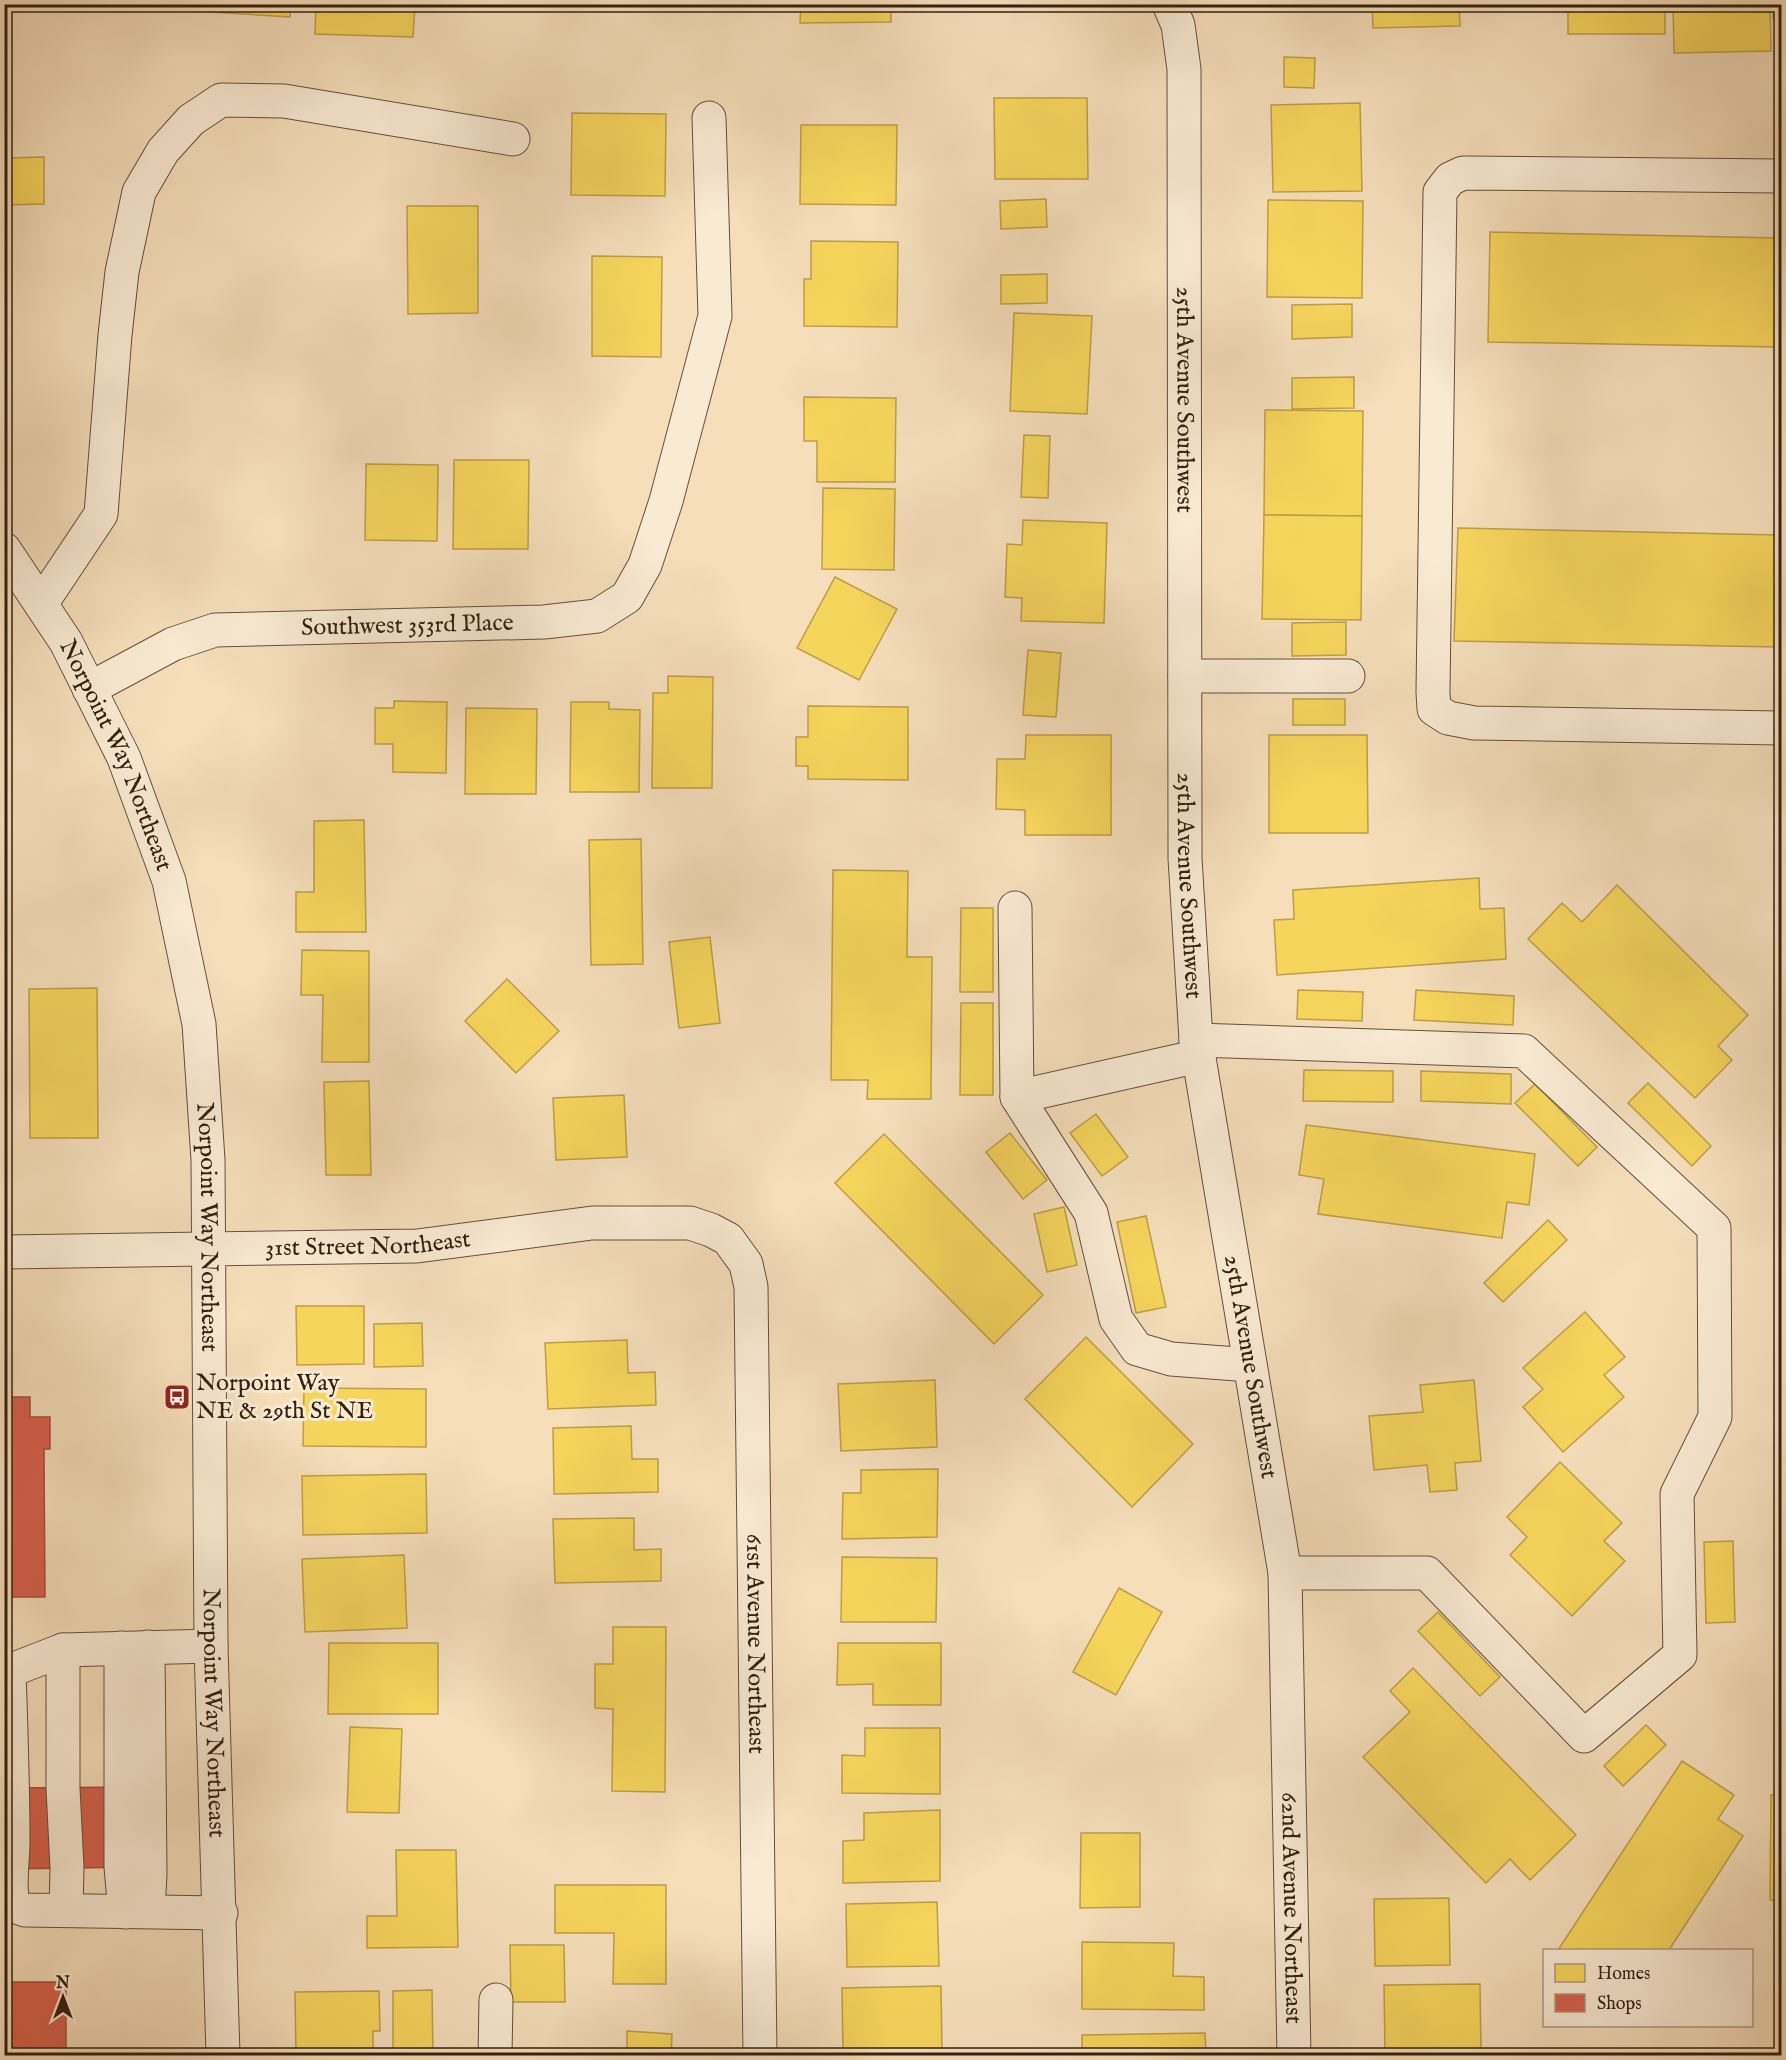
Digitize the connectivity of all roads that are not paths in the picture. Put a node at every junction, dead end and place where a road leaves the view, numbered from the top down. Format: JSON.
{"nodes":[{"id":1,"x":1169,"y":4,"type":"edge"},
{"id":2,"x":709,"y":118,"type":"dead end"},
{"id":3,"x":513,"y":139,"type":"dead end"},
{"id":4,"x":1782,"y":176,"type":"edge"},
{"id":5,"x":4,"y":549,"type":"edge"},
{"id":6,"x":41,"y":604,"type":"junction"},
{"id":7,"x":1185,"y":676,"type":"junction"},
{"id":8,"x":1348,"y":676,"type":"dead end"},
{"id":9,"x":89,"y":689,"type":"junction"},
{"id":10,"x":1782,"y":728,"type":"edge"},
{"id":11,"x":1015,"y":908,"type":"dead end"},
{"id":12,"x":1198,"y":1048,"type":"junction"},
{"id":13,"x":1017,"y":1097,"type":"junction"},
{"id":14,"x":728,"y":1239,"type":"joint"},
{"id":15,"x":208,"y":1249,"type":"junction"},
{"id":16,"x":4,"y":1252,"type":"edge"},
{"id":17,"x":1250,"y":1365,"type":"junction"},
{"id":18,"x":1285,"y":1573,"type":"junction"},
{"id":19,"x":212,"y":1646,"type":"junction"},
{"id":20,"x":134,"y":1648,"type":"junction"},
{"id":21,"x":63,"y":1650,"type":"junction"},
{"id":22,"x":1289,"y":1762,"type":"joint"},
{"id":23,"x":66,"y":1910,"type":"junction"},
{"id":24,"x":136,"y":1911,"type":"junction"},
{"id":25,"x":220,"y":1913,"type":"junction"},
{"id":26,"x":496,"y":2000,"type":"dead end"},
{"id":27,"x":223,"y":2055,"type":"edge"},
{"id":28,"x":495,"y":2055,"type":"edge"},
{"id":29,"x":760,"y":2055,"type":"edge"},
{"id":30,"x":1294,"y":2055,"type":"edge"}],
"edges":[{"from":1,"to":7,"type":"street","name":"25th Avenue Southwest"},
{"from":2,"to":9,"type":"street","name":"Southwest 353rd Place"},
{"from":3,"to":6,"type":"street"},
{"from":4,"to":10,"type":"street"},
{"from":5,"to":6,"type":"street","name":"Norpoint Way Northeast"},
{"from":6,"to":9,"type":"street","name":"Norpoint Way Northeast"},
{"from":7,"to":8,"type":"street"},
{"from":7,"to":12,"type":"street","name":"25th Avenue Southwest"},
{"from":9,"to":15,"type":"street","name":"Norpoint Way Northeast"},
{"from":11,"to":13,"type":"street"},
{"from":12,"to":13,"type":"street"},
{"from":12,"to":17,"type":"street","name":"25th Avenue Southwest"},
{"from":12,"to":18,"type":"street"},
{"from":13,"to":17,"type":"street"},
{"from":14,"to":15,"type":"street","name":"31st Street Northeast"},
{"from":14,"to":29,"type":"street","name":"61st Avenue Northeast"},
{"from":15,"to":16,"type":"street","name":"31st Street Northeast"},
{"from":15,"to":19,"type":"street","name":"Norpoint Way Northeast"},
{"from":17,"to":18,"type":"street","name":"25th Avenue Southwest"},
{"from":18,"to":22,"type":"street","name":"25th Avenue Southwest"},
{"from":19,"to":20,"type":"street"},
{"from":19,"to":25,"type":"street","name":"Norpoint Way Northeast"},
{"from":20,"to":21,"type":"street"},
{"from":20,"to":24,"type":"street"},
{"from":21,"to":23,"type":"street"},
{"from":21,"to":23,"type":"street"},
{"from":22,"to":30,"type":"street","name":"62nd Avenue Northeast"},
{"from":23,"to":24,"type":"street"},
{"from":24,"to":25,"type":"street"},
{"from":25,"to":27,"type":"street","name":"Norpoint Way Northeast"},
{"from":26,"to":28,"type":"street"}]}
